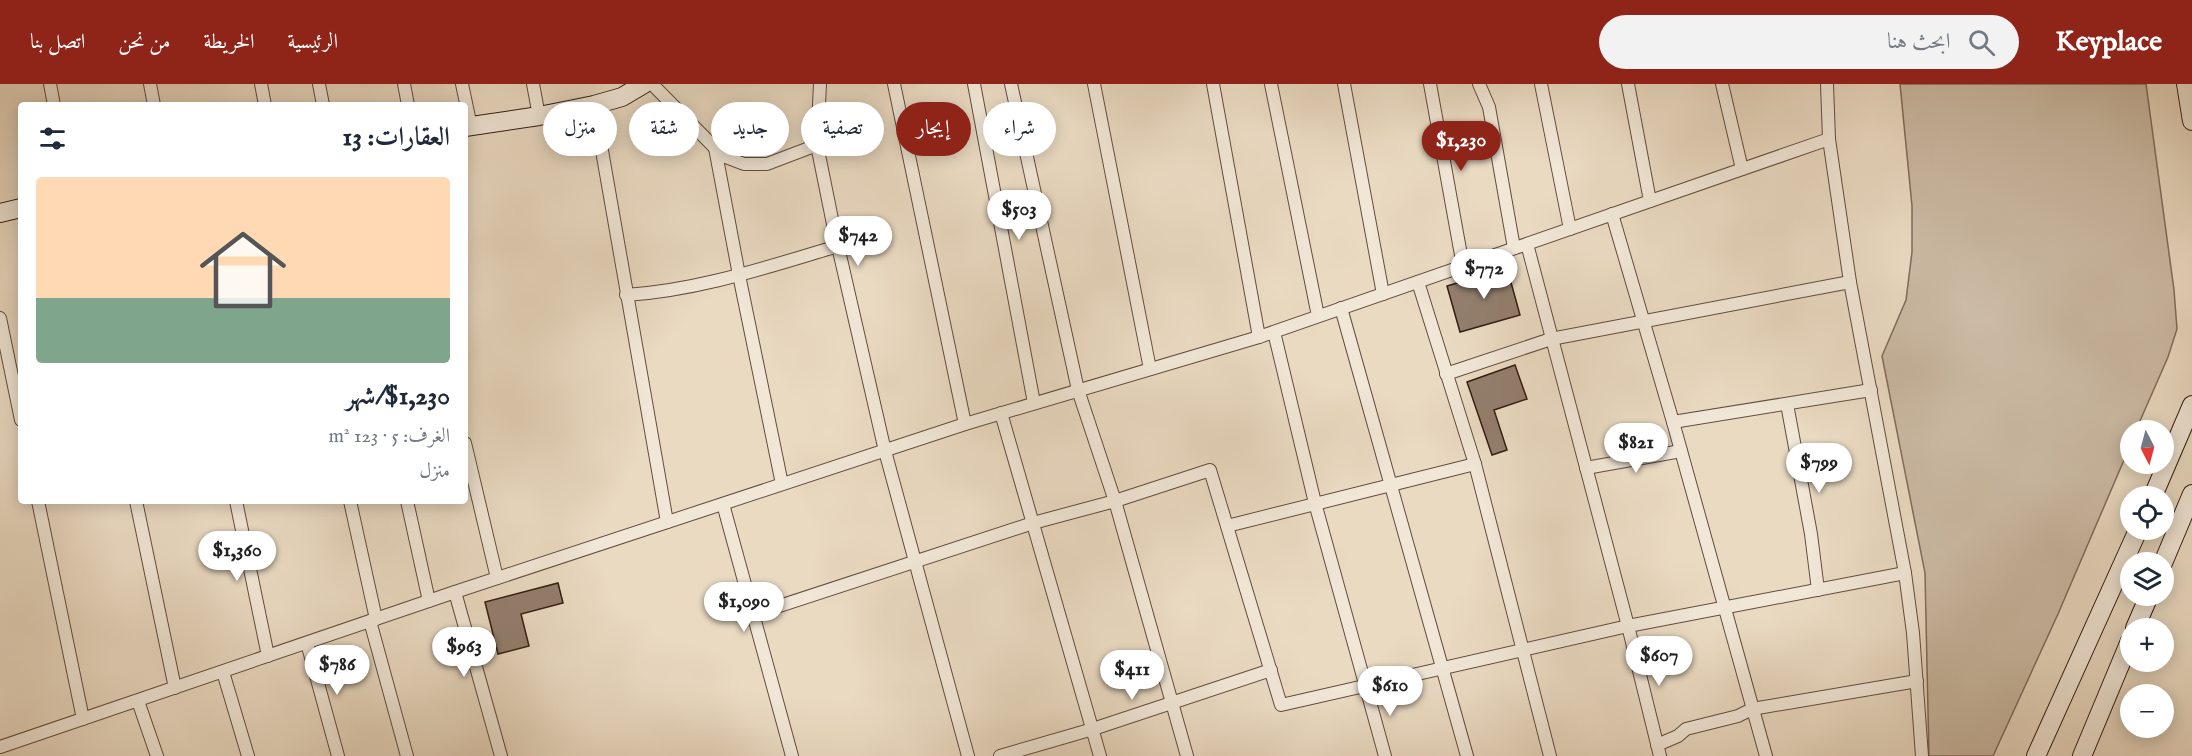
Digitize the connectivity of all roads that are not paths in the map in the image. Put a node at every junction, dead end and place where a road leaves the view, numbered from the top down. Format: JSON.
{"nodes":[{"id":1,"x":50,"y":84,"type":"edge"},
{"id":2,"x":150,"y":84,"type":"edge"},
{"id":3,"x":261,"y":84,"type":"edge"},
{"id":4,"x":319,"y":84,"type":"edge"},
{"id":5,"x":404,"y":84,"type":"edge"},
{"id":6,"x":462,"y":84,"type":"edge"},
{"id":7,"x":533,"y":84,"type":"edge"},
{"id":8,"x":644,"y":84,"type":"edge"},
{"id":9,"x":652,"y":84,"type":"edge"},
{"id":10,"x":820,"y":84,"type":"edge"},
{"id":11,"x":894,"y":84,"type":"edge"},
{"id":12,"x":974,"y":84,"type":"edge"},
{"id":13,"x":1011,"y":84,"type":"edge"},
{"id":14,"x":1094,"y":84,"type":"edge"},
{"id":15,"x":1213,"y":84,"type":"edge"},
{"id":16,"x":1271,"y":84,"type":"edge"},
{"id":17,"x":1344,"y":84,"type":"edge"},
{"id":18,"x":1430,"y":84,"type":"edge"},
{"id":19,"x":1479,"y":84,"type":"edge"},
{"id":20,"x":1541,"y":84,"type":"edge"},
{"id":21,"x":1628,"y":84,"type":"edge"},
{"id":22,"x":1722,"y":84,"type":"edge"},
{"id":23,"x":1827,"y":84,"type":"edge"},
{"id":24,"x":2186,"y":84,"type":"edge"},
{"id":25,"x":621,"y":90,"type":"edge"},
{"id":26,"x":53,"y":102,"type":"edge"},
{"id":27,"x":153,"y":102,"type":"edge"},
{"id":28,"x":264,"y":102,"type":"edge"},
{"id":29,"x":322,"y":102,"type":"edge"},
{"id":30,"x":407,"y":102,"type":"edge"},
{"id":31,"x":465,"y":102,"type":"edge"},
{"id":32,"x":599,"y":102,"type":"edge"},
{"id":33,"x":819,"y":102,"type":"edge"},
{"id":34,"x":543,"y":115,"type":"edge"},
{"id":35,"x":539,"y":116,"type":"junction"},
{"id":36,"x":2192,"y":120,"type":"edge"},
{"id":37,"x":468,"y":127,"type":"edge"},
{"id":38,"x":1829,"y":139,"type":"junction"},
{"id":39,"x":711,"y":144,"type":"edge"},
{"id":40,"x":603,"y":156,"type":"edge"},
{"id":41,"x":717,"y":156,"type":"edge"},
{"id":42,"x":723,"y":156,"type":"edge"},
{"id":43,"x":788,"y":156,"type":"edge"},
{"id":44,"x":819,"y":156,"type":"edge"},
{"id":45,"x":1742,"y":169,"type":"junction"},
{"id":46,"x":1650,"y":201,"type":"junction"},
{"id":47,"x":18,"y":209,"type":"edge"},
{"id":48,"x":0,"y":213,"type":"edge"},
{"id":49,"x":1612,"y":214,"type":"junction"},
{"id":50,"x":1570,"y":229,"type":"junction"},
{"id":51,"x":1527,"y":244,"type":"junction"},
{"id":52,"x":838,"y":246,"type":"junction"},
{"id":53,"x":1514,"y":248,"type":"junction"},
{"id":54,"x":1463,"y":266,"type":"junction"},
{"id":55,"x":739,"y":275,"type":"junction"},
{"id":56,"x":1418,"y":282,"type":"junction"},
{"id":57,"x":1850,"y":282,"type":"junction"},
{"id":58,"x":1383,"y":294,"type":"junction"},
{"id":59,"x":626,"y":295,"type":"junction"},
{"id":60,"x":1341,"y":308,"type":"junction"},
{"id":61,"x":1318,"y":316,"type":"junction"},
{"id":62,"x":0,"y":318,"type":"edge"},
{"id":63,"x":1644,"y":321,"type":"junction"},
{"id":64,"x":1274,"y":332,"type":"junction"},
{"id":65,"x":1259,"y":337,"type":"junction"},
{"id":66,"x":1551,"y":339,"type":"junction"},
{"id":67,"x":1150,"y":369,"type":"junction"},
{"id":68,"x":1446,"y":374,"type":"junction"},
{"id":69,"x":1078,"y":390,"type":"junction"},
{"id":70,"x":1871,"y":390,"type":"junction"},
{"id":71,"x":1034,"y":403,"type":"junction"},
{"id":72,"x":1787,"y":404,"type":"junction"},
{"id":73,"x":18,"y":405,"type":"edge"},
{"id":74,"x":2192,"y":405,"type":"edge"},
{"id":75,"x":1001,"y":413,"type":"junction"},
{"id":76,"x":1673,"y":422,"type":"junction"},
{"id":77,"x":965,"y":424,"type":"junction"},
{"id":78,"x":885,"y":450,"type":"junction"},
{"id":79,"x":1681,"y":451,"type":"junction"},
{"id":80,"x":468,"y":456,"type":"edge"},
{"id":81,"x":1475,"y":464,"type":"junction"},
{"id":82,"x":1586,"y":468,"type":"junction"},
{"id":83,"x":782,"y":484,"type":"junction"},
{"id":84,"x":1392,"y":484,"type":"junction"},
{"id":85,"x":2157,"y":486,"type":"edge"},
{"id":86,"x":2192,"y":494,"type":"edge"},
{"id":87,"x":1115,"y":501,"type":"junction"},
{"id":88,"x":1315,"y":503,"type":"junction"},
{"id":89,"x":39,"y":504,"type":"edge"},
{"id":90,"x":137,"y":504,"type":"edge"},
{"id":91,"x":237,"y":504,"type":"edge"},
{"id":92,"x":351,"y":504,"type":"edge"},
{"id":93,"x":408,"y":504,"type":"edge"},
{"id":94,"x":723,"y":504,"type":"junction"},
{"id":95,"x":667,"y":522,"type":"junction"},
{"id":96,"x":1033,"y":523,"type":"junction"},
{"id":97,"x":1227,"y":526,"type":"junction"},
{"id":98,"x":2133,"y":540,"type":"edge"},
{"id":99,"x":2168,"y":552,"type":"edge"},
{"id":100,"x":915,"y":562,"type":"junction"},
{"id":101,"x":1905,"y":573,"type":"junction"},
{"id":102,"x":497,"y":578,"type":"junction"},
{"id":103,"x":1818,"y":590,"type":"junction"},
{"id":104,"x":456,"y":592,"type":"junction"},
{"id":105,"x":429,"y":601,"type":"junction"},
{"id":106,"x":1724,"y":607,"type":"junction"},
{"id":107,"x":755,"y":614,"type":"junction"},
{"id":108,"x":373,"y":620,"type":"junction"},
{"id":109,"x":1628,"y":626,"type":"junction"},
{"id":110,"x":307,"y":643,"type":"junction"},
{"id":111,"x":1522,"y":649,"type":"junction"},
{"id":112,"x":268,"y":656,"type":"junction"},
{"id":113,"x":2120,"y":665,"type":"edge"},
{"id":114,"x":1443,"y":668,"type":"junction"},
{"id":115,"x":1270,"y":670,"type":"junction"},
{"id":116,"x":223,"y":672,"type":"junction"},
{"id":117,"x":1917,"y":681,"type":"junction"},
{"id":118,"x":1365,"y":686,"type":"junction"},
{"id":119,"x":175,"y":688,"type":"junction"},
{"id":120,"x":138,"y":700,"type":"junction"},
{"id":121,"x":1172,"y":703,"type":"junction"},
{"id":122,"x":1752,"y":709,"type":"junction"},
{"id":123,"x":83,"y":719,"type":"junction"},
{"id":124,"x":1093,"y":729,"type":"junction"},
{"id":125,"x":0,"y":747,"type":"edge"},
{"id":126,"x":1659,"y":750,"type":"edge"},
{"id":127,"x":157,"y":756,"type":"edge"},
{"id":128,"x":248,"y":756,"type":"edge"},
{"id":129,"x":338,"y":756,"type":"edge"},
{"id":130,"x":407,"y":756,"type":"edge"},
{"id":131,"x":501,"y":756,"type":"edge"},
{"id":132,"x":792,"y":756,"type":"edge"},
{"id":133,"x":968,"y":756,"type":"edge"},
{"id":134,"x":1000,"y":756,"type":"edge"},
{"id":135,"x":1100,"y":756,"type":"edge"},
{"id":136,"x":1187,"y":756,"type":"edge"},
{"id":137,"x":1385,"y":756,"type":"edge"},
{"id":138,"x":1467,"y":756,"type":"edge"},
{"id":139,"x":1550,"y":756,"type":"edge"},
{"id":140,"x":1766,"y":756,"type":"edge"},
{"id":141,"x":1922,"y":756,"type":"edge"},
{"id":142,"x":2036,"y":756,"type":"edge"},
{"id":143,"x":2082,"y":756,"type":"edge"}],
"edges":[{"from":1,"to":26,"type":"street"},
{"from":2,"to":27,"type":"street"},
{"from":3,"to":28,"type":"street"},
{"from":4,"to":29,"type":"street"},
{"from":5,"to":30,"type":"street"},
{"from":6,"to":31,"type":"street"},
{"from":7,"to":35,"type":"street"},
{"from":8,"to":25,"type":"main road"},
{"from":9,"to":39,"type":"street"},
{"from":10,"to":33,"type":"street"},
{"from":11,"to":77,"type":"street"},
{"from":12,"to":71,"type":"street"},
{"from":13,"to":69,"type":"street"},
{"from":14,"to":67,"type":"street"},
{"from":15,"to":65,"type":"street"},
{"from":16,"to":61,"type":"street"},
{"from":17,"to":58,"type":"street"},
{"from":18,"to":54,"type":"street"},
{"from":19,"to":53,"type":"street"},
{"from":20,"to":50,"type":"street"},
{"from":21,"to":46,"type":"street"},
{"from":22,"to":45,"type":"street"},
{"from":23,"to":38,"type":"street"},
{"from":24,"to":36,"type":"main road"},
{"from":25,"to":32,"type":"main road"},
{"from":34,"to":35,"type":"main road"},
{"from":35,"to":37,"type":"main road"},
{"from":38,"to":45,"type":"street"},
{"from":38,"to":57,"type":"street"},
{"from":40,"to":59,"type":"street"},
{"from":41,"to":55,"type":"street"},
{"from":42,"to":43,"type":"street"},
{"from":44,"to":52,"type":"street"},
{"from":45,"to":46,"type":"street"},
{"from":46,"to":49,"type":"street"},
{"from":47,"to":48,"type":"main road"},
{"from":49,"to":50,"type":"street"},
{"from":49,"to":63,"type":"street"},
{"from":50,"to":51,"type":"street"},
{"from":51,"to":53,"type":"street"},
{"from":51,"to":66,"type":"street"},
{"from":52,"to":55,"type":"street"},
{"from":52,"to":78,"type":"street"},
{"from":53,"to":54,"type":"street"},
{"from":54,"to":56,"type":"street"},
{"from":55,"to":59,"type":"street"},
{"from":55,"to":83,"type":"street"},
{"from":56,"to":58,"type":"street"},
{"from":56,"to":68,"type":"street"},
{"from":57,"to":63,"type":"street"},
{"from":57,"to":70,"type":"street"},
{"from":58,"to":60,"type":"street"},
{"from":59,"to":95,"type":"street"},
{"from":60,"to":61,"type":"street"},
{"from":60,"to":84,"type":"street"},
{"from":61,"to":64,"type":"street"},
{"from":62,"to":73,"type":"street"},
{"from":63,"to":66,"type":"street"},
{"from":63,"to":76,"type":"street"},
{"from":64,"to":65,"type":"street"},
{"from":64,"to":88,"type":"street"},
{"from":65,"to":67,"type":"street"},
{"from":66,"to":68,"type":"street"},
{"from":66,"to":82,"type":"street"},
{"from":67,"to":69,"type":"street"},
{"from":68,"to":81,"type":"street"},
{"from":69,"to":71,"type":"street"},
{"from":69,"to":87,"type":"street"},
{"from":70,"to":72,"type":"street"},
{"from":70,"to":101,"type":"street"},
{"from":71,"to":75,"type":"street"},
{"from":72,"to":76,"type":"street"},
{"from":72,"to":103,"type":"street"},
{"from":74,"to":85,"type":"main road"},
{"from":75,"to":77,"type":"street"},
{"from":75,"to":96,"type":"street"},
{"from":76,"to":79,"type":"street"},
{"from":77,"to":78,"type":"street"},
{"from":78,"to":83,"type":"street"},
{"from":78,"to":100,"type":"street"},
{"from":79,"to":82,"type":"street"},
{"from":79,"to":106,"type":"street"},
{"from":80,"to":102,"type":"street"},
{"from":81,"to":84,"type":"street"},
{"from":81,"to":111,"type":"street"},
{"from":82,"to":109,"type":"street"},
{"from":83,"to":94,"type":"street"},
{"from":84,"to":88,"type":"street"},
{"from":84,"to":114,"type":"street"},
{"from":86,"to":99,"type":"main road"},
{"from":87,"to":96,"type":"street"},
{"from":87,"to":97,"type":"street"},
{"from":87,"to":121,"type":"street"},
{"from":88,"to":97,"type":"street"},
{"from":88,"to":118,"type":"street"},
{"from":89,"to":123,"type":"street"},
{"from":90,"to":119,"type":"street"},
{"from":91,"to":112,"type":"street"},
{"from":92,"to":108,"type":"street"},
{"from":93,"to":105,"type":"street"},
{"from":94,"to":95,"type":"street"},
{"from":94,"to":107,"type":"street"},
{"from":95,"to":102,"type":"street"},
{"from":96,"to":100,"type":"street"},
{"from":96,"to":124,"type":"street"},
{"from":97,"to":115,"type":"street"},
{"from":98,"to":142,"type":"main road"},
{"from":100,"to":107,"type":"street"},
{"from":100,"to":133,"type":"street"},
{"from":101,"to":103,"type":"street"},
{"from":101,"to":117,"type":"street"},
{"from":102,"to":104,"type":"street"},
{"from":103,"to":106,"type":"street"},
{"from":104,"to":105,"type":"street"},
{"from":104,"to":131,"type":"street"},
{"from":105,"to":108,"type":"street"},
{"from":106,"to":109,"type":"street"},
{"from":106,"to":122,"type":"street"},
{"from":107,"to":132,"type":"street"},
{"from":108,"to":110,"type":"street"},
{"from":108,"to":130,"type":"street"},
{"from":109,"to":111,"type":"street"},
{"from":109,"to":126,"type":"street"},
{"from":110,"to":112,"type":"street"},
{"from":110,"to":129,"type":"street"},
{"from":111,"to":114,"type":"street"},
{"from":111,"to":139,"type":"street"},
{"from":112,"to":116,"type":"street"},
{"from":113,"to":143,"type":"main road"},
{"from":114,"to":118,"type":"street"},
{"from":114,"to":138,"type":"street"},
{"from":115,"to":118,"type":"street"},
{"from":115,"to":121,"type":"street"},
{"from":116,"to":119,"type":"street"},
{"from":116,"to":128,"type":"street"},
{"from":117,"to":122,"type":"street"},
{"from":117,"to":141,"type":"street"},
{"from":118,"to":137,"type":"street"},
{"from":119,"to":120,"type":"street"},
{"from":120,"to":123,"type":"street"},
{"from":120,"to":127,"type":"street"},
{"from":121,"to":124,"type":"street"},
{"from":121,"to":136,"type":"street"},
{"from":122,"to":126,"type":"street"},
{"from":122,"to":140,"type":"street"},
{"from":123,"to":125,"type":"street"},
{"from":124,"to":134,"type":"street"},
{"from":124,"to":135,"type":"street"}]}
